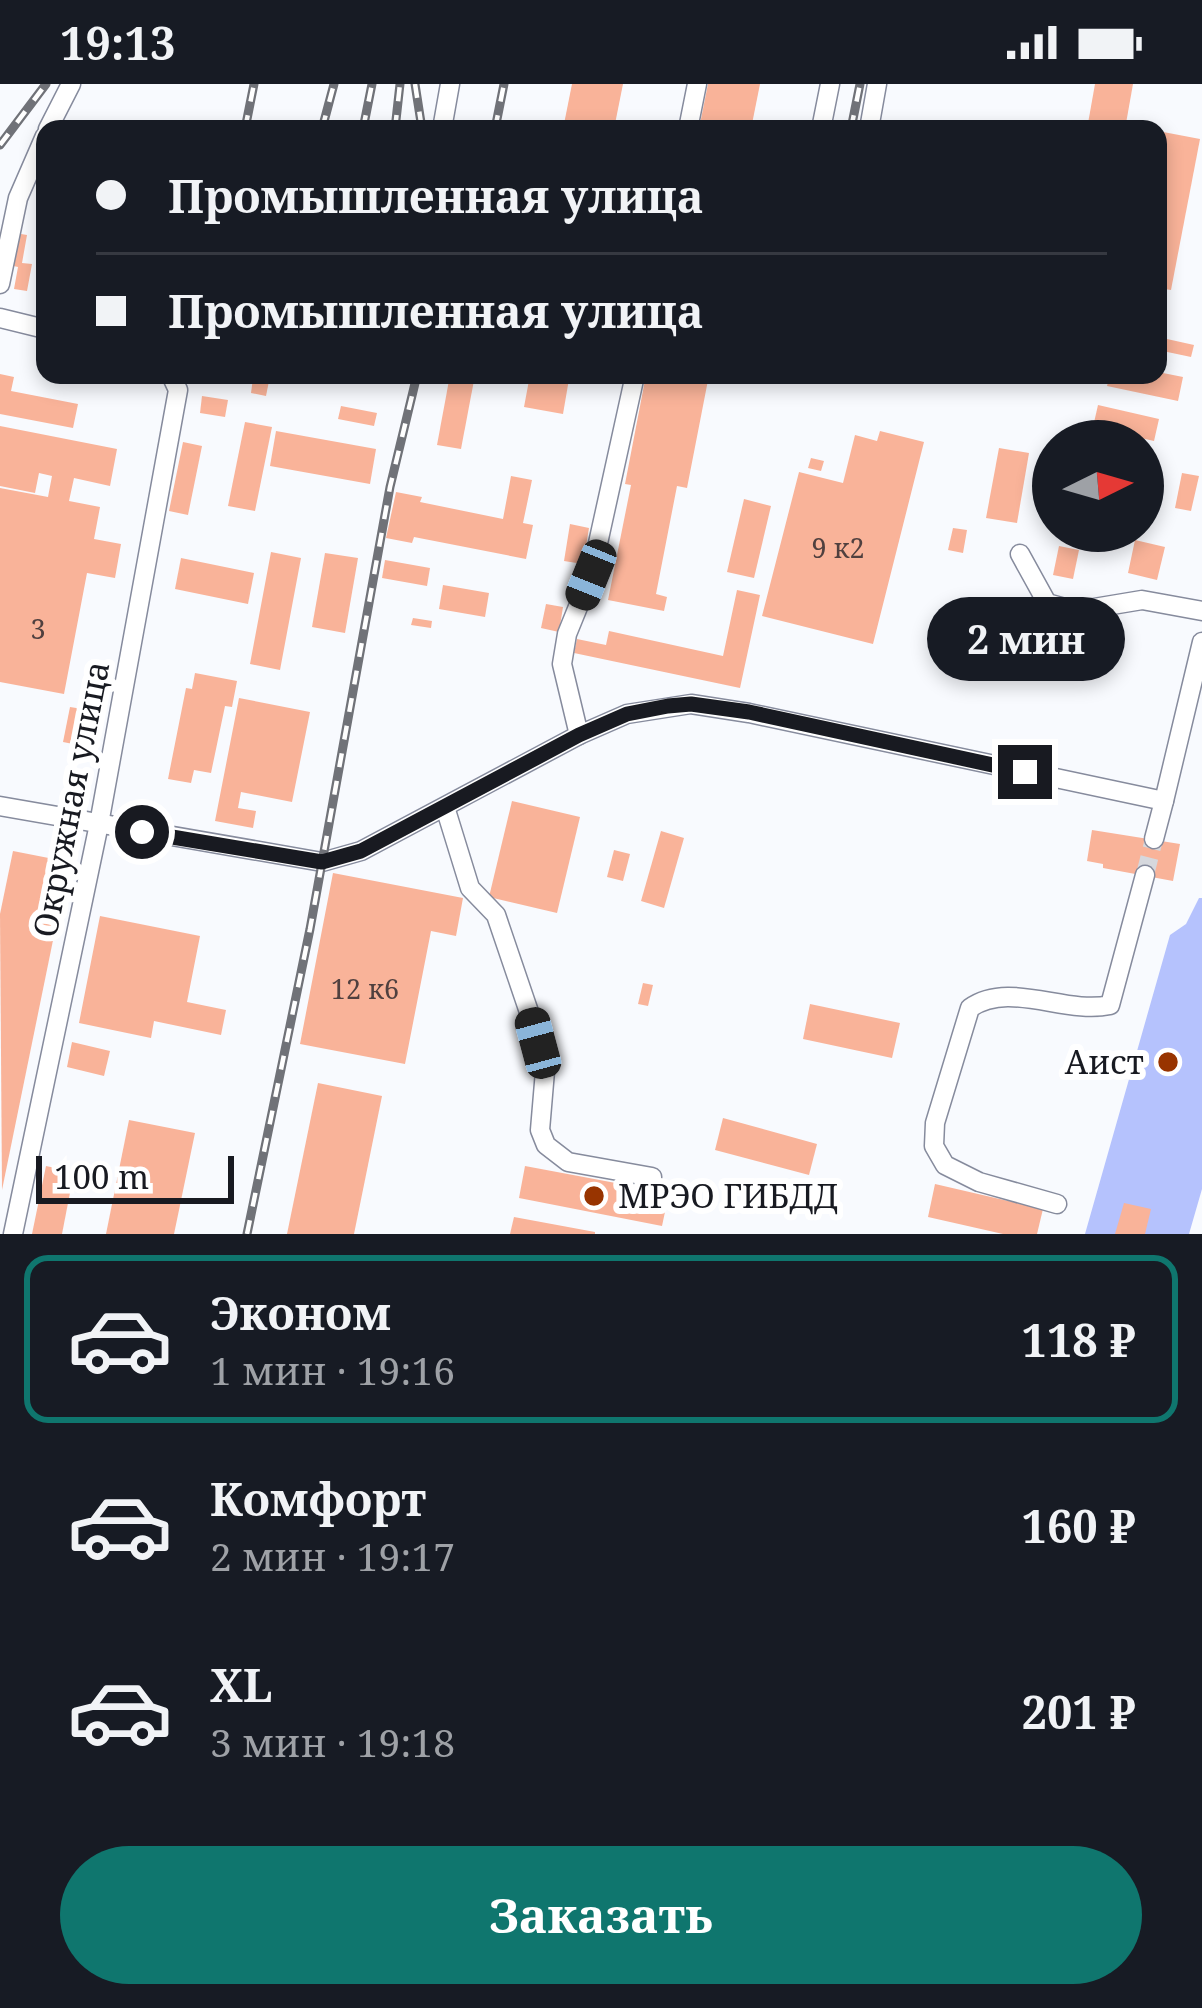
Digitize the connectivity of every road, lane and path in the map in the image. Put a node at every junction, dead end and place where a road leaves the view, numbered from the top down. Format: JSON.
{"nodes":[{"id":1,"x":71,"y":84,"type":"edge"},
{"id":2,"x":450,"y":84,"type":"edge"},
{"id":3,"x":697,"y":84,"type":"edge"},
{"id":4,"x":830,"y":84,"type":"edge"},
{"id":5,"x":878,"y":84,"type":"edge"},
{"id":6,"x":53,"y":120,"type":"edge"},
{"id":7,"x":444,"y":120,"type":"edge"},
{"id":8,"x":690,"y":120,"type":"edge"},
{"id":9,"x":823,"y":120,"type":"edge"},
{"id":10,"x":871,"y":120,"type":"edge"},
{"id":11,"x":36,"y":158,"type":"edge"},
{"id":12,"x":0,"y":284,"type":"edge"},
{"id":13,"x":0,"y":318,"type":"edge"},
{"id":14,"x":36,"y":327,"type":"edge"},
{"id":15,"x":175,"y":384,"type":"edge"},
{"id":16,"x":633,"y":384,"type":"edge"},
{"id":17,"x":1020,"y":554,"type":"dead end"},
{"id":18,"x":1202,"y":611,"type":"edge"},
{"id":19,"x":1202,"y":642,"type":"edge"},
{"id":20,"x":579,"y":735,"type":"junction"},
{"id":21,"x":1164,"y":801,"type":"junction"},
{"id":22,"x":0,"y":806,"type":"edge"},
{"id":23,"x":445,"y":807,"type":"junction"},
{"id":24,"x":99,"y":824,"type":"junction"},
{"id":25,"x":1154,"y":839,"type":"tunnel mouth"},
{"id":26,"x":1145,"y":875,"type":"tunnel mouth"},
{"id":27,"x":652,"y":1177,"type":"dead end"},
{"id":28,"x":1057,"y":1204,"type":"dead end"},
{"id":29,"x":13,"y":1234,"type":"edge"}],
"edges":[{"from":1,"to":6,"type":"street"},
{"from":2,"to":7,"type":"street"},
{"from":3,"to":8,"type":"street"},
{"from":4,"to":9,"type":"street"},
{"from":5,"to":10,"type":"street"},
{"from":11,"to":12,"type":"street"},
{"from":13,"to":14,"type":"street"},
{"from":15,"to":24,"type":"street","name":"Окружная улица"},
{"from":16,"to":20,"type":"street"},
{"from":17,"to":18,"type":"street"},
{"from":19,"to":21,"type":"street"},
{"from":20,"to":21,"type":"street"},
{"from":20,"to":23,"type":"street"},
{"from":21,"to":25,"type":"street"},
{"from":22,"to":24,"type":"street"},
{"from":23,"to":24,"type":"street"},
{"from":23,"to":27,"type":"street"},
{"from":24,"to":29,"type":"street","name":"Окружная улица"},
{"from":26,"to":28,"type":"street"}]}
